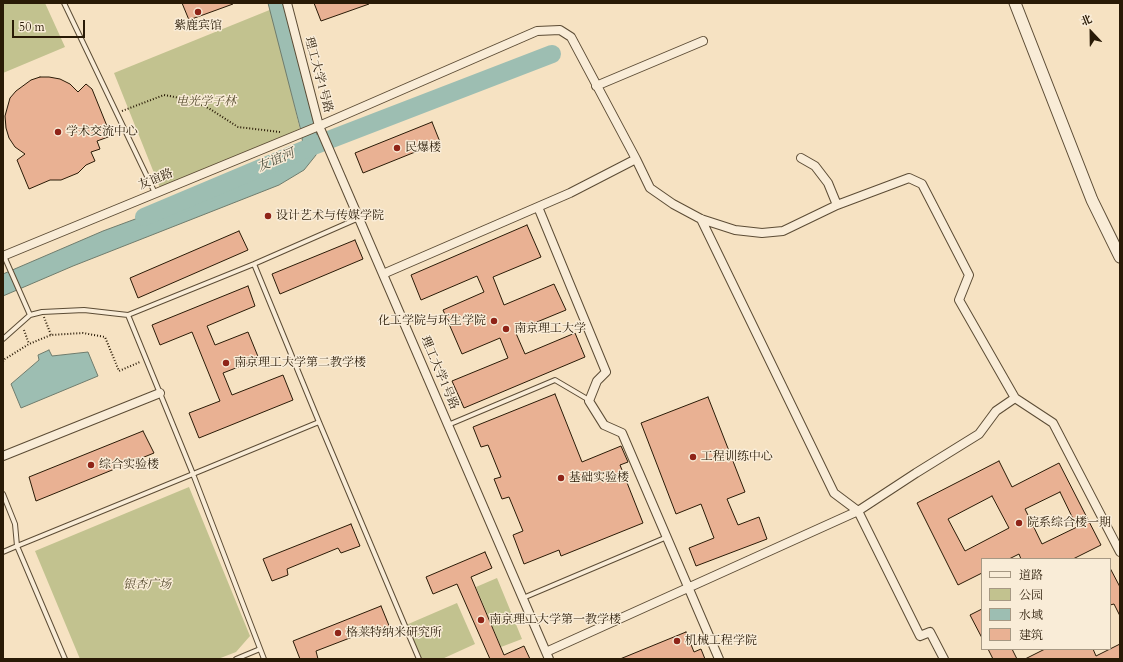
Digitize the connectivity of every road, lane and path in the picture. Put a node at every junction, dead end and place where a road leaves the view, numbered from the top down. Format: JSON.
{"nodes":[{"id":1,"x":64,"y":3,"type":"edge"},
{"id":2,"x":287,"y":3,"type":"edge"},
{"id":3,"x":1015,"y":3,"type":"edge"},
{"id":4,"x":703,"y":41,"type":"dead end"},
{"id":5,"x":596,"y":86,"type":"junction"},
{"id":6,"x":117,"y":113,"type":"junction"},
{"id":7,"x":319,"y":126,"type":"junction"},
{"id":8,"x":299,"y":134,"type":"junction"},
{"id":9,"x":801,"y":158,"type":"dead end"},
{"id":10,"x":636,"y":159,"type":"junction"},
{"id":11,"x":155,"y":193,"type":"junction"},
{"id":12,"x":837,"y":205,"type":"junction"},
{"id":13,"x":538,"y":207,"type":"junction"},
{"id":14,"x":359,"y":218,"type":"junction"},
{"id":15,"x":701,"y":219,"type":"junction"},
{"id":16,"x":3,"y":255,"type":"edge"},
{"id":17,"x":1120,"y":257,"type":"edge"},
{"id":18,"x":254,"y":264,"type":"junction"},
{"id":19,"x":383,"y":274,"type":"junction"},
{"id":20,"x":42,"y":312,"type":"junction"},
{"id":21,"x":30,"y":315,"type":"junction"},
{"id":22,"x":128,"y":315,"type":"junction"},
{"id":23,"x":21,"y":323,"type":"junction"},
{"id":24,"x":51,"y":335,"type":"junction"},
{"id":25,"x":3,"y":339,"type":"edge"},
{"id":26,"x":29,"y":344,"type":"junction"},
{"id":27,"x":146,"y":360,"type":"junction"},
{"id":28,"x":3,"y":362,"type":"edge"},
{"id":29,"x":160,"y":393,"type":"junction"},
{"id":30,"x":1015,"y":398,"type":"junction"},
{"id":31,"x":589,"y":401,"type":"junction"},
{"id":32,"x":319,"y":422,"type":"junction"},
{"id":33,"x":448,"y":425,"type":"junction"},
{"id":34,"x":3,"y":456,"type":"edge"},
{"id":35,"x":194,"y":474,"type":"junction"},
{"id":36,"x":3,"y":494,"type":"edge"},
{"id":37,"x":858,"y":511,"type":"junction"},
{"id":38,"x":667,"y":537,"type":"junction"},
{"id":39,"x":16,"y":546,"type":"junction"},
{"id":40,"x":3,"y":552,"type":"edge"},
{"id":41,"x":1120,"y":552,"type":"edge"},
{"id":42,"x":688,"y":588,"type":"junction"},
{"id":43,"x":523,"y":598,"type":"junction"},
{"id":44,"x":260,"y":649,"type":"junction"},
{"id":45,"x":547,"y":655,"type":"edge"},
{"id":46,"x":65,"y":659,"type":"edge"},
{"id":47,"x":236,"y":659,"type":"edge"},
{"id":48,"x":264,"y":659,"type":"edge"},
{"id":49,"x":420,"y":659,"type":"edge"},
{"id":50,"x":719,"y":659,"type":"edge"},
{"id":51,"x":944,"y":659,"type":"edge"}],
"edges":[{"from":1,"to":6,"type":"lane"},
{"from":2,"to":7,"type":"street","name":"理工大学1号路"},
{"from":3,"to":17,"type":"street"},
{"from":4,"to":5,"type":"street"},
{"from":5,"to":7,"type":"street","name":"友谊路"},
{"from":5,"to":10,"type":"street","name":"友谊路"},
{"from":6,"to":8,"type":"path"},
{"from":6,"to":11,"type":"lane"},
{"from":7,"to":8,"type":"street","name":"友谊路"},
{"from":7,"to":14,"type":"street","name":"理工大学1号路"},
{"from":8,"to":11,"type":"street","name":"友谊路"},
{"from":9,"to":12,"type":"street"},
{"from":10,"to":13,"type":"street"},
{"from":10,"to":15,"type":"street","name":"友谊路"},
{"from":11,"to":16,"type":"street","name":"友谊路"},
{"from":12,"to":15,"type":"street","name":"友谊路"},
{"from":12,"to":30,"type":"street","name":"友谊路"},
{"from":13,"to":19,"type":"street"},
{"from":13,"to":31,"type":"street"},
{"from":14,"to":18,"type":"lane"},
{"from":14,"to":19,"type":"street","name":"理工大学1号路"},
{"from":15,"to":37,"type":"street"},
{"from":16,"to":21,"type":"lane"},
{"from":18,"to":22,"type":"lane"},
{"from":18,"to":32,"type":"lane"},
{"from":19,"to":33,"type":"street","name":"理工大学1号路"},
{"from":20,"to":21,"type":"lane"},
{"from":20,"to":22,"type":"lane"},
{"from":20,"to":24,"type":"path"},
{"from":21,"to":23,"type":"lane"},
{"from":22,"to":27,"type":"lane"},
{"from":23,"to":25,"type":"lane"},
{"from":23,"to":26,"type":"path"},
{"from":24,"to":26,"type":"path"},
{"from":24,"to":27,"type":"path"},
{"from":26,"to":28,"type":"path"},
{"from":27,"to":29,"type":"lane"},
{"from":29,"to":34,"type":"street"},
{"from":29,"to":35,"type":"lane"},
{"from":30,"to":37,"type":"street"},
{"from":30,"to":41,"type":"street"},
{"from":31,"to":33,"type":"lane"},
{"from":31,"to":38,"type":"street"},
{"from":32,"to":35,"type":"lane"},
{"from":32,"to":49,"type":"lane"},
{"from":33,"to":43,"type":"street","name":"理工大学1号路"},
{"from":35,"to":39,"type":"lane"},
{"from":35,"to":44,"type":"lane"},
{"from":36,"to":39,"type":"lane"},
{"from":37,"to":42,"type":"street"},
{"from":37,"to":51,"type":"street"},
{"from":38,"to":42,"type":"street"},
{"from":38,"to":43,"type":"lane"},
{"from":39,"to":40,"type":"lane"},
{"from":39,"to":46,"type":"lane"},
{"from":42,"to":45,"type":"street"},
{"from":42,"to":50,"type":"street"},
{"from":43,"to":45,"type":"street","name":"理工大学1号路"},
{"from":44,"to":47,"type":"lane"},
{"from":44,"to":48,"type":"lane"}]}
